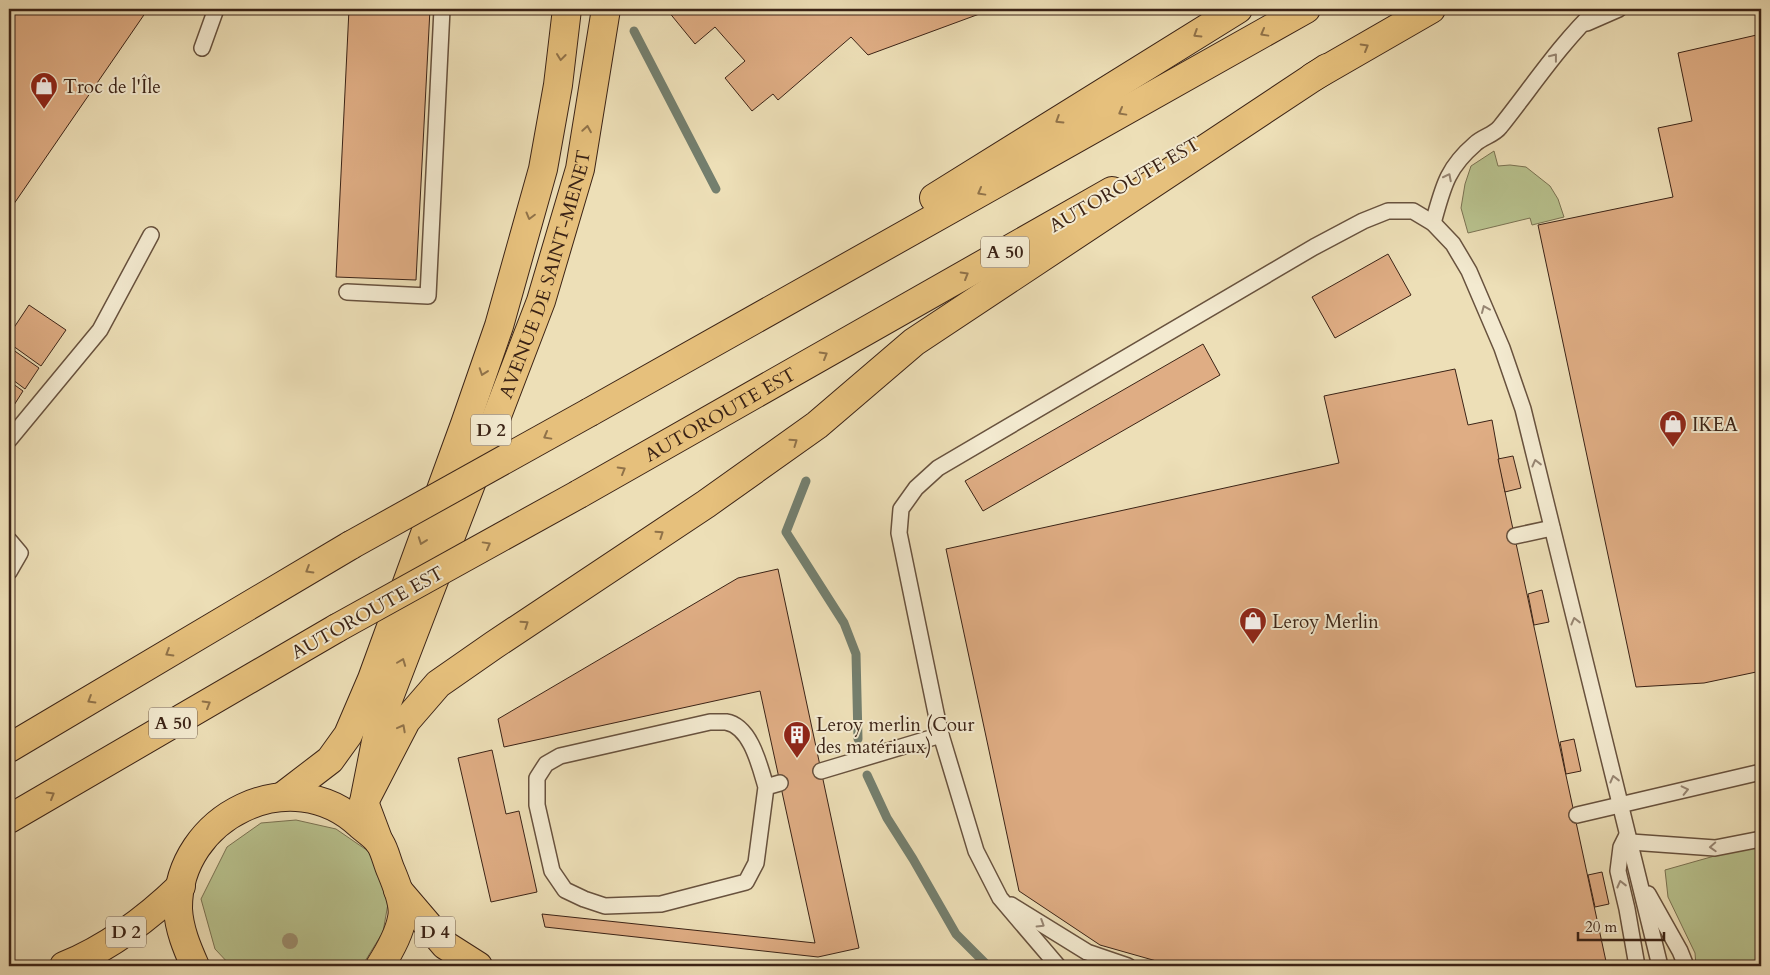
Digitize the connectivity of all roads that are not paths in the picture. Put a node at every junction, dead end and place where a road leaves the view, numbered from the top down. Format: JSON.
{"nodes":[{"id":1,"x":216,"y":9,"type":"edge"},
{"id":2,"x":442,"y":9,"type":"edge"},
{"id":3,"x":567,"y":9,"type":"edge"},
{"id":4,"x":606,"y":9,"type":"edge"},
{"id":5,"x":1238,"y":9,"type":"edge"},
{"id":6,"x":1306,"y":9,"type":"edge"},
{"id":7,"x":1431,"y":9,"type":"edge"},
{"id":8,"x":1597,"y":9,"type":"edge"},
{"id":9,"x":1619,"y":9,"type":"edge"},
{"id":10,"x":1577,"y":28,"type":"junction"},
{"id":11,"x":202,"y":48,"type":"dead end"},
{"id":12,"x":1327,"y":68,"type":"junction"},
{"id":13,"x":1433,"y":223,"type":"junction"},
{"id":14,"x":151,"y":234,"type":"dead end"},
{"id":15,"x":347,"y":292,"type":"dead end"},
{"id":16,"x":590,"y":412,"type":"junction"},
{"id":17,"x":9,"y":440,"type":"edge"},
{"id":18,"x":1552,"y":528,"type":"junction"},
{"id":19,"x":1515,"y":536,"type":"dead end"},
{"id":20,"x":9,"y":540,"type":"edge"},
{"id":21,"x":9,"y":572,"type":"edge"},
{"id":22,"x":941,"y":736,"type":"junction"},
{"id":23,"x":9,"y":748,"type":"edge"},
{"id":24,"x":821,"y":771,"type":"dead end"},
{"id":25,"x":1761,"y":772,"type":"edge"},
{"id":26,"x":773,"y":785,"type":"joint"},
{"id":27,"x":283,"y":796,"type":"junction"},
{"id":28,"x":364,"y":802,"type":"junction"},
{"id":29,"x":1621,"y":805,"type":"junction"},
{"id":30,"x":1577,"y":815,"type":"dead end"},
{"id":31,"x":9,"y":819,"type":"edge"},
{"id":32,"x":1761,"y":838,"type":"edge"},
{"id":33,"x":1629,"y":839,"type":"junction"},
{"id":34,"x":379,"y":842,"type":"junction"},
{"id":35,"x":1639,"y":877,"type":"junction"},
{"id":36,"x":181,"y":886,"type":"junction"},
{"id":37,"x":398,"y":890,"type":"junction"},
{"id":38,"x":1000,"y":898,"type":"junction"},
{"id":39,"x":64,"y":966,"type":"edge"},
{"id":40,"x":195,"y":966,"type":"edge"},
{"id":41,"x":380,"y":966,"type":"edge"},
{"id":42,"x":478,"y":966,"type":"edge"},
{"id":43,"x":1058,"y":966,"type":"edge"},
{"id":44,"x":1128,"y":966,"type":"edge"},
{"id":45,"x":1637,"y":966,"type":"edge"},
{"id":46,"x":1660,"y":966,"type":"edge"},
{"id":47,"x":1686,"y":966,"type":"edge"}],
"edges":[{"from":1,"to":11,"type":"lane"},
{"from":2,"to":15,"type":"lane"},
{"from":3,"to":27,"type":"main road","name":"AVENUE DE SAINT-MENET","number":"D 2","one_way":true},
{"from":28,"to":4,"type":"main road","name":"AVENUE DE SAINT-MENET","number":"D 2","one_way":true},
{"from":5,"to":16,"type":"main road","one_way":true},
{"from":6,"to":16,"type":"main road","one_way":true},
{"from":12,"to":7,"type":"main road","name":"AUTOROUTE EST","number":"A 50","one_way":true},
{"from":8,"to":10,"type":"lane"},
{"from":9,"to":10,"type":"lane"},
{"from":13,"to":10,"type":"lane","one_way":true},
{"from":28,"to":12,"type":"main road","one_way":true},
{"from":31,"to":12,"type":"main road","name":"AUTOROUTE EST","number":"A 50","one_way":true,"bridge":true},
{"from":18,"to":13,"type":"lane","one_way":true},
{"from":13,"to":22,"type":"lane"},
{"from":14,"to":17,"type":"lane"},
{"from":16,"to":23,"type":"main road","one_way":true,"bridge":true},
{"from":18,"to":19,"type":"lane"},
{"from":29,"to":18,"type":"lane","one_way":true},
{"from":20,"to":21,"type":"lane"},
{"from":22,"to":24,"type":"lane"},
{"from":22,"to":38,"type":"lane"},
{"from":29,"to":25,"type":"lane","one_way":true},
{"from":26,"to":26,"type":"lane"},
{"from":27,"to":34,"type":"main road"},
{"from":27,"to":36,"type":"main road"},
{"from":28,"to":34,"type":"main road"},
{"from":29,"to":30,"type":"lane"},
{"from":29,"to":33,"type":"lane"},
{"from":32,"to":33,"type":"lane","one_way":true},
{"from":33,"to":35,"type":"lane"},
{"from":45,"to":33,"type":"lane","one_way":true},
{"from":34,"to":37,"type":"main road"},
{"from":35,"to":46,"type":"lane"},
{"from":35,"to":47,"type":"lane"},
{"from":36,"to":39,"type":"main road","number":"D 2"},
{"from":36,"to":40,"type":"main road"},
{"from":37,"to":41,"type":"main road"},
{"from":37,"to":42,"type":"main road","number":"D 4"},
{"from":38,"to":43,"type":"lane"},
{"from":38,"to":44,"type":"lane","one_way":true}]}
